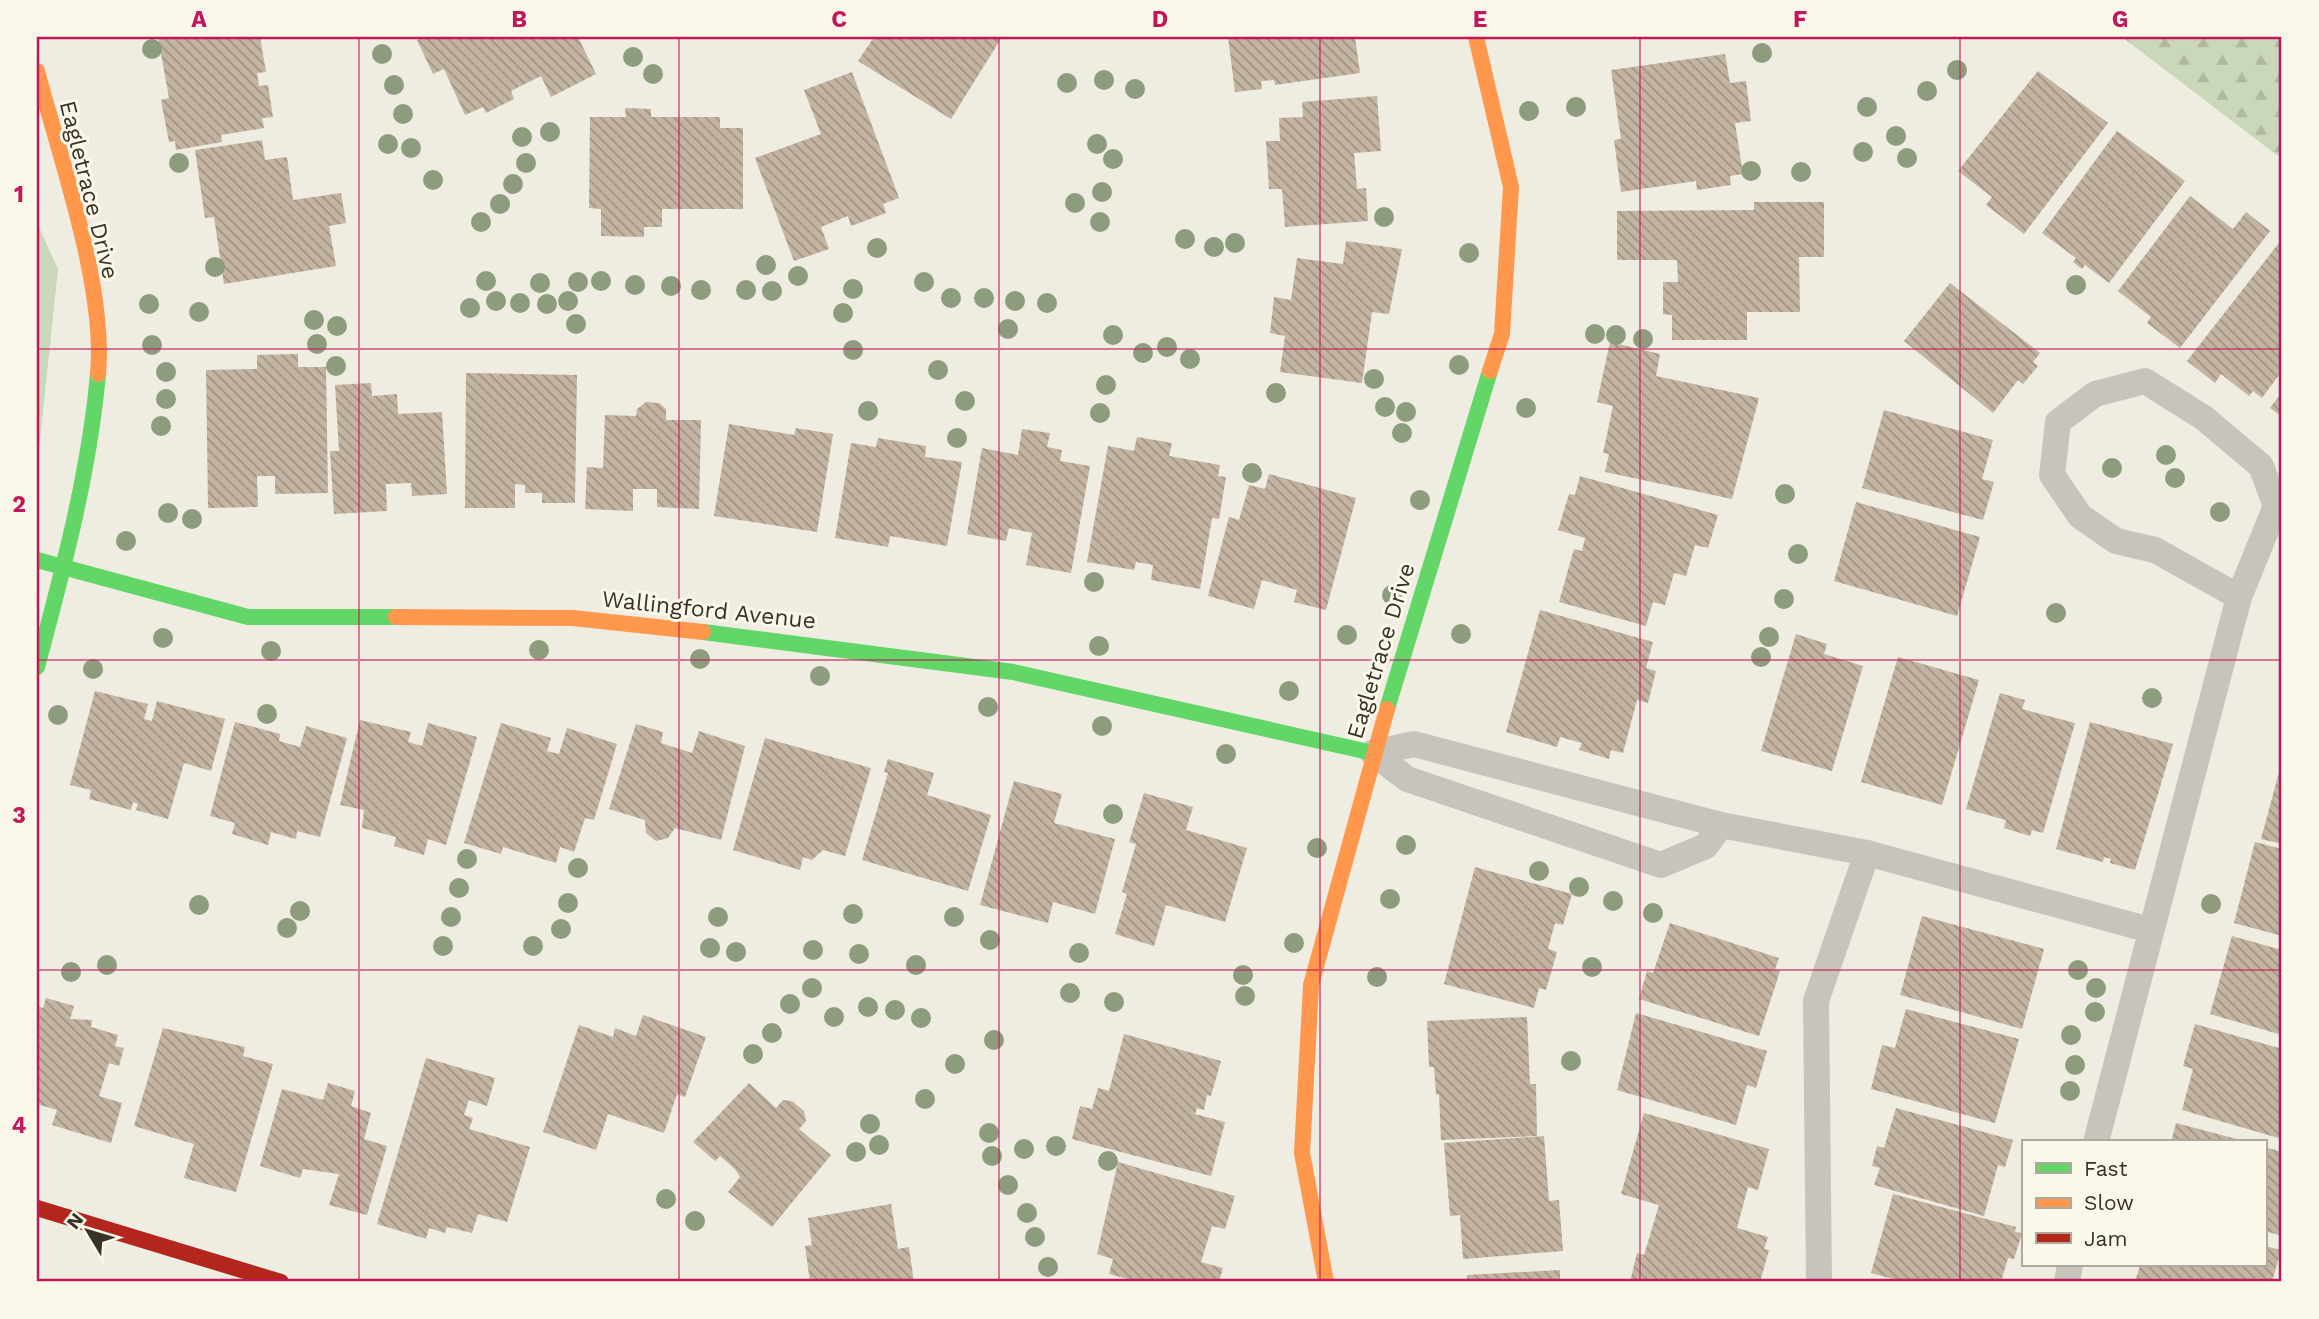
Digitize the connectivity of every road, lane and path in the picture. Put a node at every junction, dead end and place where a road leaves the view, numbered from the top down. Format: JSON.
{"nodes":[{"id":1,"x":1476,"y":37,"type":"edge"},
{"id":2,"x":37,"y":71,"type":"edge"},
{"id":3,"x":37,"y":560,"type":"edge"},
{"id":4,"x":64,"y":568,"type":"junction"},
{"id":5,"x":2239,"y":597,"type":"junction"},
{"id":6,"x":37,"y":667,"type":"edge"},
{"id":7,"x":1373,"y":753,"type":"junction"},
{"id":8,"x":1721,"y":825,"type":"junction"},
{"id":9,"x":1867,"y":853,"type":"junction"},
{"id":10,"x":2150,"y":930,"type":"junction"},
{"id":11,"x":2097,"y":1140,"type":"edge"},
{"id":12,"x":37,"y":1208,"type":"edge"},
{"id":13,"x":281,"y":1282,"type":"edge"},
{"id":14,"x":1326,"y":1282,"type":"edge"},
{"id":15,"x":1819,"y":1282,"type":"edge"}],
"edges":[{"from":1,"to":7,"type":"street","name":"Eagletrace Drive"},
{"from":2,"to":4,"type":"street","name":"Eagletrace Drive"},
{"from":3,"to":4,"type":"street","name":"Wallingford Avenue"},
{"from":4,"to":6,"type":"street","name":"Eagletrace Drive"},
{"from":4,"to":7,"type":"street","name":"Wallingford Avenue"},
{"from":5,"to":5,"type":"lane"},
{"from":5,"to":10,"type":"lane"},
{"from":7,"to":8,"type":"lane"},
{"from":7,"to":8,"type":"lane"},
{"from":7,"to":14,"type":"street","name":"Eagletrace Drive"},
{"from":8,"to":9,"type":"lane"},
{"from":9,"to":10,"type":"lane"},
{"from":9,"to":15,"type":"lane"},
{"from":10,"to":11,"type":"lane"},
{"from":12,"to":13,"type":"street"}]}
